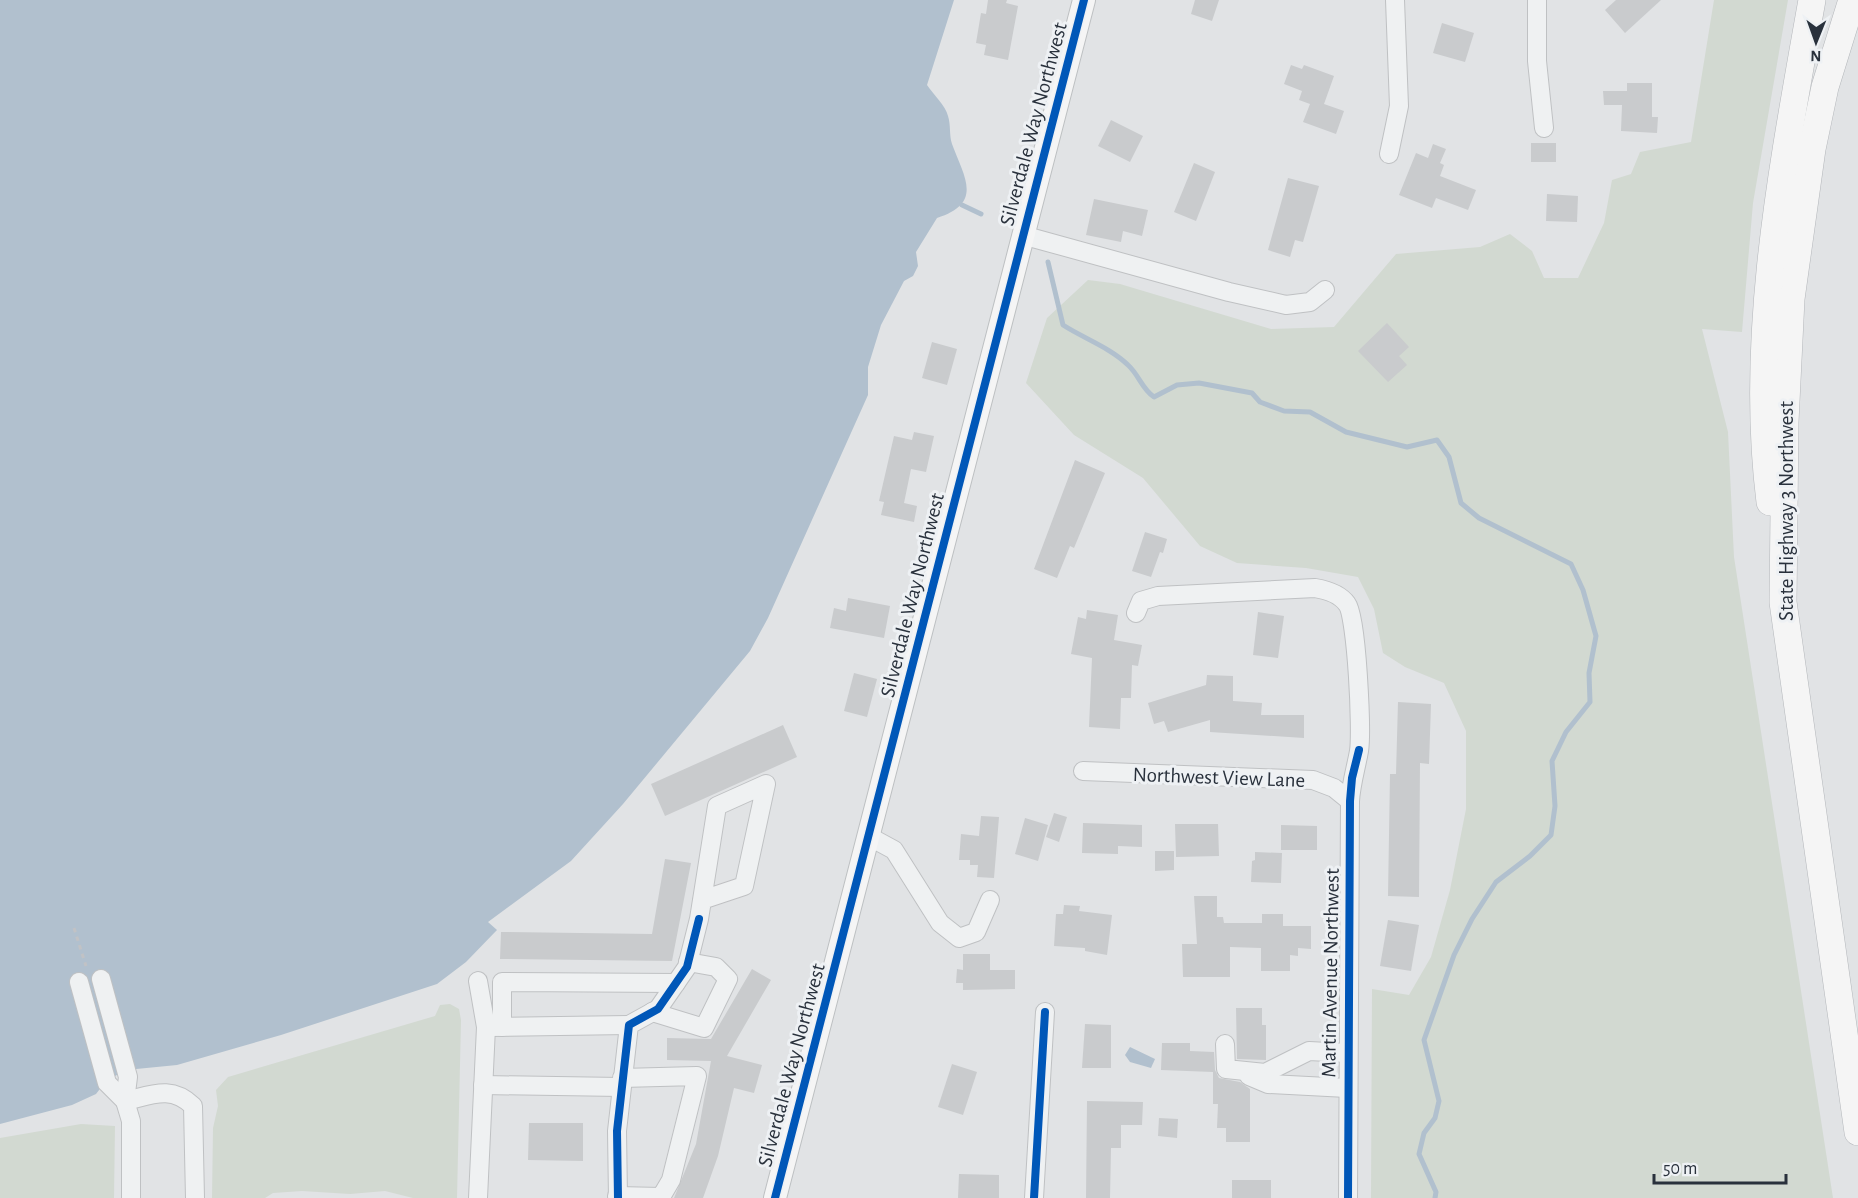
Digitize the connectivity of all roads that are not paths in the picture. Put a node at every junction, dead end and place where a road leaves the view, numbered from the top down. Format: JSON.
{"nodes":[{"id":1,"x":1083,"y":0,"type":"edge"},
{"id":2,"x":1395,"y":0,"type":"edge"},
{"id":3,"x":1537,"y":0,"type":"edge"},
{"id":4,"x":1812,"y":0,"type":"edge"},
{"id":5,"x":1852,"y":0,"type":"edge"},
{"id":6,"x":1544,"y":128,"type":"dead end"},
{"id":7,"x":1389,"y":154,"type":"dead end"},
{"id":8,"x":1022,"y":235,"type":"junction"},
{"id":9,"x":1325,"y":290,"type":"dead end"},
{"id":10,"x":1783,"y":602,"type":"junction"},
{"id":11,"x":1136,"y":613,"type":"dead end"},
{"id":12,"x":1083,"y":771,"type":"dead end"},
{"id":13,"x":1350,"y":801,"type":"junction"},
{"id":14,"x":870,"y":837,"type":"junction"},
{"id":15,"x":702,"y":900,"type":"junction"},
{"id":16,"x":990,"y":900,"type":"dead end"},
{"id":17,"x":688,"y":962,"type":"junction"},
{"id":18,"x":101,"y":979,"type":"dead end"},
{"id":19,"x":478,"y":981,"type":"dead end"},
{"id":20,"x":79,"y":982,"type":"dead end"},
{"id":21,"x":676,"y":983,"type":"junction"},
{"id":22,"x":652,"y":1012,"type":"junction"},
{"id":23,"x":1045,"y":1012,"type":"dead end"},
{"id":24,"x":629,"y":1025,"type":"junction"},
{"id":25,"x":494,"y":1027,"type":"junction"},
{"id":26,"x":1225,"y":1044,"type":"dead end"},
{"id":27,"x":1347,"y":1053,"type":"junction"},
{"id":28,"x":1241,"y":1070,"type":"junction"},
{"id":29,"x":621,"y":1082,"type":"junction"},
{"id":30,"x":483,"y":1085,"type":"junction"},
{"id":31,"x":1347,"y":1088,"type":"junction"},
{"id":32,"x":124,"y":1101,"type":"junction"},
{"id":33,"x":1858,"y":1132,"type":"edge"},
{"id":34,"x":618,"y":1197,"type":"edge"},
{"id":35,"x":638,"y":1197,"type":"edge"},
{"id":36,"x":131,"y":1198,"type":"edge"},
{"id":37,"x":195,"y":1198,"type":"edge"},
{"id":38,"x":478,"y":1198,"type":"edge"},
{"id":39,"x":775,"y":1198,"type":"edge"},
{"id":40,"x":1034,"y":1198,"type":"edge"},
{"id":41,"x":1348,"y":1198,"type":"edge"}],
"edges":[{"from":1,"to":8,"type":"main road","name":"Silverdale Way Northwest"},
{"from":2,"to":7,"type":"street"},
{"from":3,"to":6,"type":"street"},
{"from":4,"to":10,"type":"highway"},
{"from":5,"to":10,"type":"highway","name":"State Highway 3 Northwest"},
{"from":8,"to":9,"type":"street"},
{"from":8,"to":14,"type":"main road","name":"Silverdale Way Northwest"},
{"from":10,"to":33,"type":"highway","name":"State Highway 3 Northwest"},
{"from":11,"to":13,"type":"street","name":"Martin Avenue Northwest"},
{"from":12,"to":13,"type":"street","name":"Northwest View Lane"},
{"from":13,"to":27,"type":"street","name":"Martin Avenue Northwest"},
{"from":14,"to":16,"type":"street"},
{"from":14,"to":39,"type":"main road","name":"Silverdale Way Northwest"},
{"from":15,"to":15,"type":"street"},
{"from":15,"to":17,"type":"street"},
{"from":17,"to":21,"type":"street"},
{"from":17,"to":22,"type":"street"},
{"from":18,"to":32,"type":"street"},
{"from":19,"to":25,"type":"street"},
{"from":20,"to":32,"type":"street"},
{"from":21,"to":22,"type":"street"},
{"from":21,"to":25,"type":"street"},
{"from":22,"to":24,"type":"street"},
{"from":23,"to":40,"type":"street"},
{"from":24,"to":25,"type":"street"},
{"from":24,"to":29,"type":"street"},
{"from":25,"to":30,"type":"street"},
{"from":26,"to":28,"type":"street"},
{"from":27,"to":28,"type":"street"},
{"from":27,"to":31,"type":"street","name":"Martin Avenue Northwest"},
{"from":28,"to":31,"type":"street"},
{"from":29,"to":30,"type":"street"},
{"from":29,"to":34,"type":"street"},
{"from":29,"to":35,"type":"street"},
{"from":30,"to":38,"type":"street"},
{"from":31,"to":41,"type":"street","name":"Martin Avenue Northwest"},
{"from":32,"to":36,"type":"street"},
{"from":32,"to":37,"type":"street"},
{"from":34,"to":35,"type":"street"}]}
